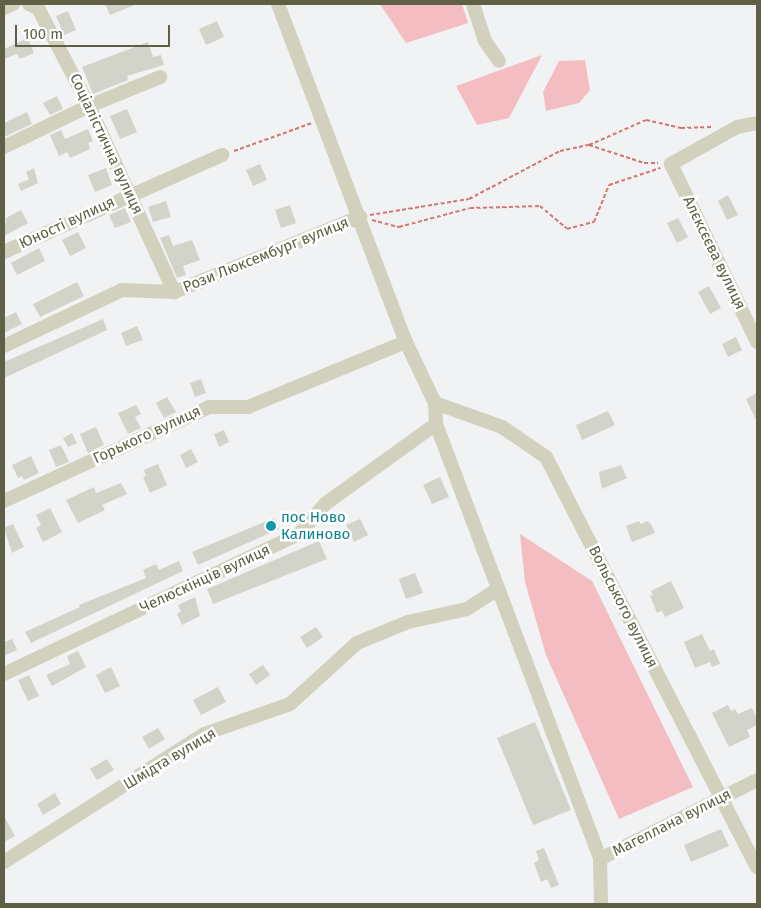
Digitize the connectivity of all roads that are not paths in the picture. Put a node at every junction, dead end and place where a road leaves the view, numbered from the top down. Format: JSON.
{"nodes":[{"id":1,"x":13,"y":4,"type":"edge"},
{"id":2,"x":29,"y":4,"type":"edge"},
{"id":3,"x":278,"y":4,"type":"edge"},
{"id":4,"x":473,"y":4,"type":"edge"},
{"id":5,"x":4,"y":8,"type":"edge"},
{"id":6,"x":499,"y":61,"type":"dead end"},
{"id":7,"x":160,"y":77,"type":"dead end"},
{"id":8,"x":89,"y":106,"type":"junction"},
{"id":9,"x":757,"y":123,"type":"edge"},
{"id":10,"x":4,"y":147,"type":"edge"},
{"id":11,"x":222,"y":156,"type":"road end"},
{"id":12,"x":129,"y":194,"type":"junction"},
{"id":13,"x":360,"y":217,"type":"junction"},
{"id":14,"x":4,"y":252,"type":"edge"},
{"id":15,"x":174,"y":292,"type":"junction"},
{"id":16,"x":406,"y":342,"type":"junction"},
{"id":17,"x":757,"y":342,"type":"edge"},
{"id":18,"x":4,"y":346,"type":"edge"},
{"id":19,"x":435,"y":403,"type":"junction"},
{"id":20,"x":436,"y":424,"type":"junction"},
{"id":21,"x":4,"y":501,"type":"edge"},
{"id":22,"x":498,"y":589,"type":"junction"},
{"id":23,"x":4,"y":674,"type":"edge"},
{"id":24,"x":757,"y":780,"type":"edge"},
{"id":25,"x":720,"y":799,"type":"junction"},
{"id":26,"x":600,"y":859,"type":"junction"},
{"id":27,"x":4,"y":862,"type":"edge"},
{"id":28,"x":757,"y":867,"type":"edge"},
{"id":29,"x":601,"y":904,"type":"edge"}],
"edges":[{"from":1,"to":5,"type":"street"},
{"from":2,"to":8,"type":"street","name":"Соціалістична вулиця"},
{"from":3,"to":13,"type":"street"},
{"from":4,"to":6,"type":"street"},
{"from":7,"to":8,"type":"street"},
{"from":8,"to":10,"type":"street"},
{"from":8,"to":12,"type":"street","name":"Соціалістична вулиця"},
{"from":9,"to":17,"type":"street","name":"Алєксєєва вулиця"},
{"from":11,"to":12,"type":"street","name":"Юності вулиця"},
{"from":12,"to":14,"type":"street","name":"Юності вулиця"},
{"from":12,"to":15,"type":"street","name":"Соціалістична вулиця"},
{"from":13,"to":15,"type":"street","name":"Рози Люксембург вулиця"},
{"from":13,"to":16,"type":"street"},
{"from":15,"to":18,"type":"street","name":"Рози Люксембург вулиця"},
{"from":16,"to":19,"type":"street"},
{"from":16,"to":21,"type":"street","name":"Горького вулиця"},
{"from":19,"to":20,"type":"street"},
{"from":19,"to":25,"type":"street","name":"Вольського вулиця"},
{"from":20,"to":22,"type":"street"},
{"from":20,"to":23,"type":"street","name":"Челюскінців вулиця"},
{"from":22,"to":26,"type":"street"},
{"from":22,"to":27,"type":"street","name":"Шмідта вулиця"},
{"from":24,"to":25,"type":"street","name":"Магеллана вулиця"},
{"from":25,"to":26,"type":"street","name":"Магеллана вулиця"},
{"from":25,"to":28,"type":"street","name":"Вольського вулиця"},
{"from":26,"to":29,"type":"street","name":"Магеллана вулиця"}]}
